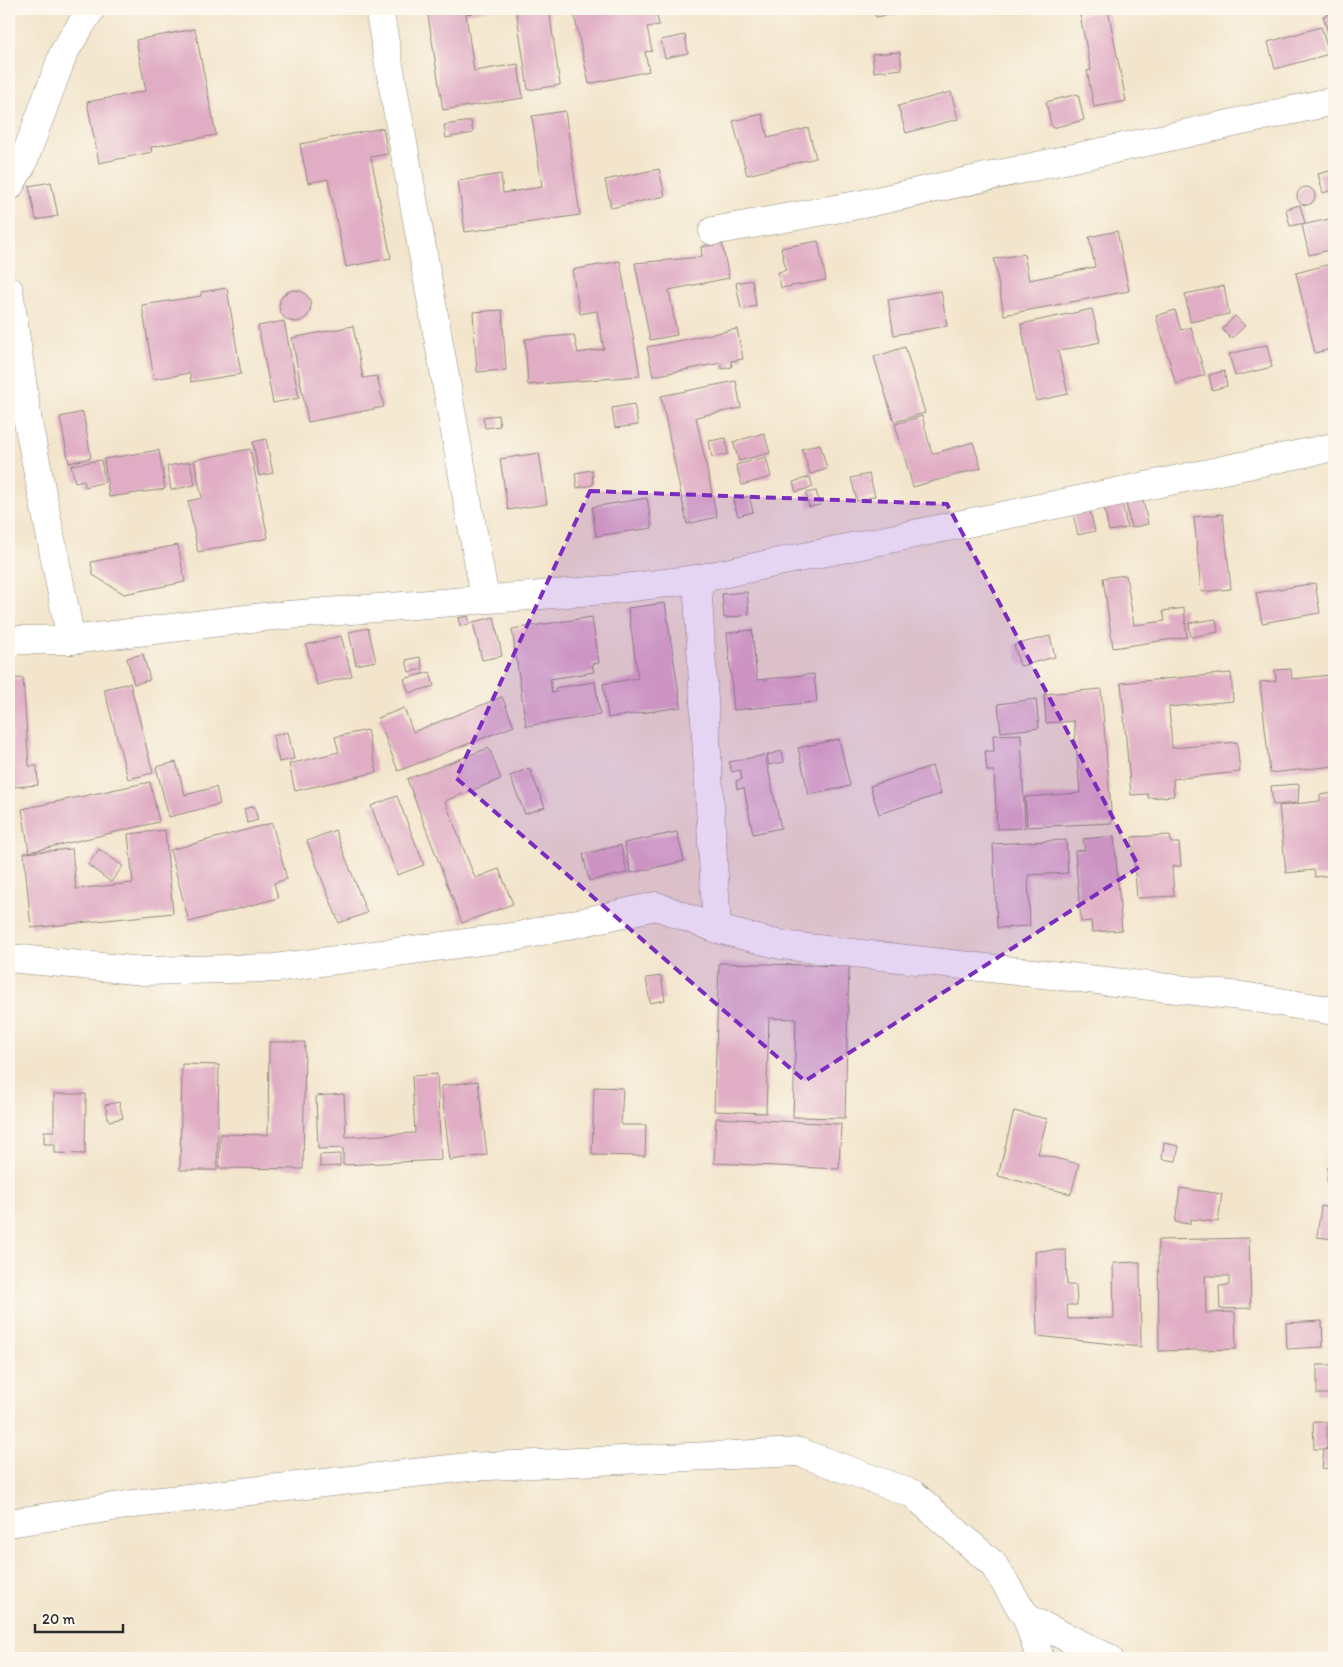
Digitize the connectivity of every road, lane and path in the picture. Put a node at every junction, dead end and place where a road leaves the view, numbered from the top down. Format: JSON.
{"nodes":[{"id":1,"x":91,"y":9,"type":"edge"},
{"id":2,"x":380,"y":9,"type":"edge"},
{"id":3,"x":1334,"y":102,"type":"edge"},
{"id":4,"x":9,"y":187,"type":"edge"},
{"id":5,"x":713,"y":231,"type":"dead end"},
{"id":6,"x":9,"y":290,"type":"edge"},
{"id":7,"x":1334,"y":447,"type":"edge"},
{"id":8,"x":697,"y":579,"type":"junction"},
{"id":9,"x":485,"y":598,"type":"junction"},
{"id":10,"x":9,"y":640,"type":"edge"},
{"id":11,"x":71,"y":640,"type":"junction"},
{"id":12,"x":717,"y":930,"type":"junction"},
{"id":13,"x":9,"y":958,"type":"edge"},
{"id":14,"x":1334,"y":1011,"type":"edge"},
{"id":15,"x":9,"y":1524,"type":"edge"},
{"id":16,"x":1027,"y":1618,"type":"junction"},
{"id":17,"x":1040,"y":1658,"type":"edge"},
{"id":18,"x":1108,"y":1658,"type":"edge"}],
"edges":[{"from":1,"to":4,"type":"street"},
{"from":2,"to":9,"type":"street"},
{"from":3,"to":5,"type":"street"},
{"from":6,"to":11,"type":"street"},
{"from":7,"to":8,"type":"street"},
{"from":8,"to":9,"type":"street"},
{"from":8,"to":12,"type":"street"},
{"from":9,"to":11,"type":"street"},
{"from":10,"to":11,"type":"street"},
{"from":12,"to":13,"type":"street"},
{"from":12,"to":14,"type":"street"},
{"from":15,"to":16,"type":"street"},
{"from":16,"to":17,"type":"street"},
{"from":16,"to":18,"type":"street"}]}
